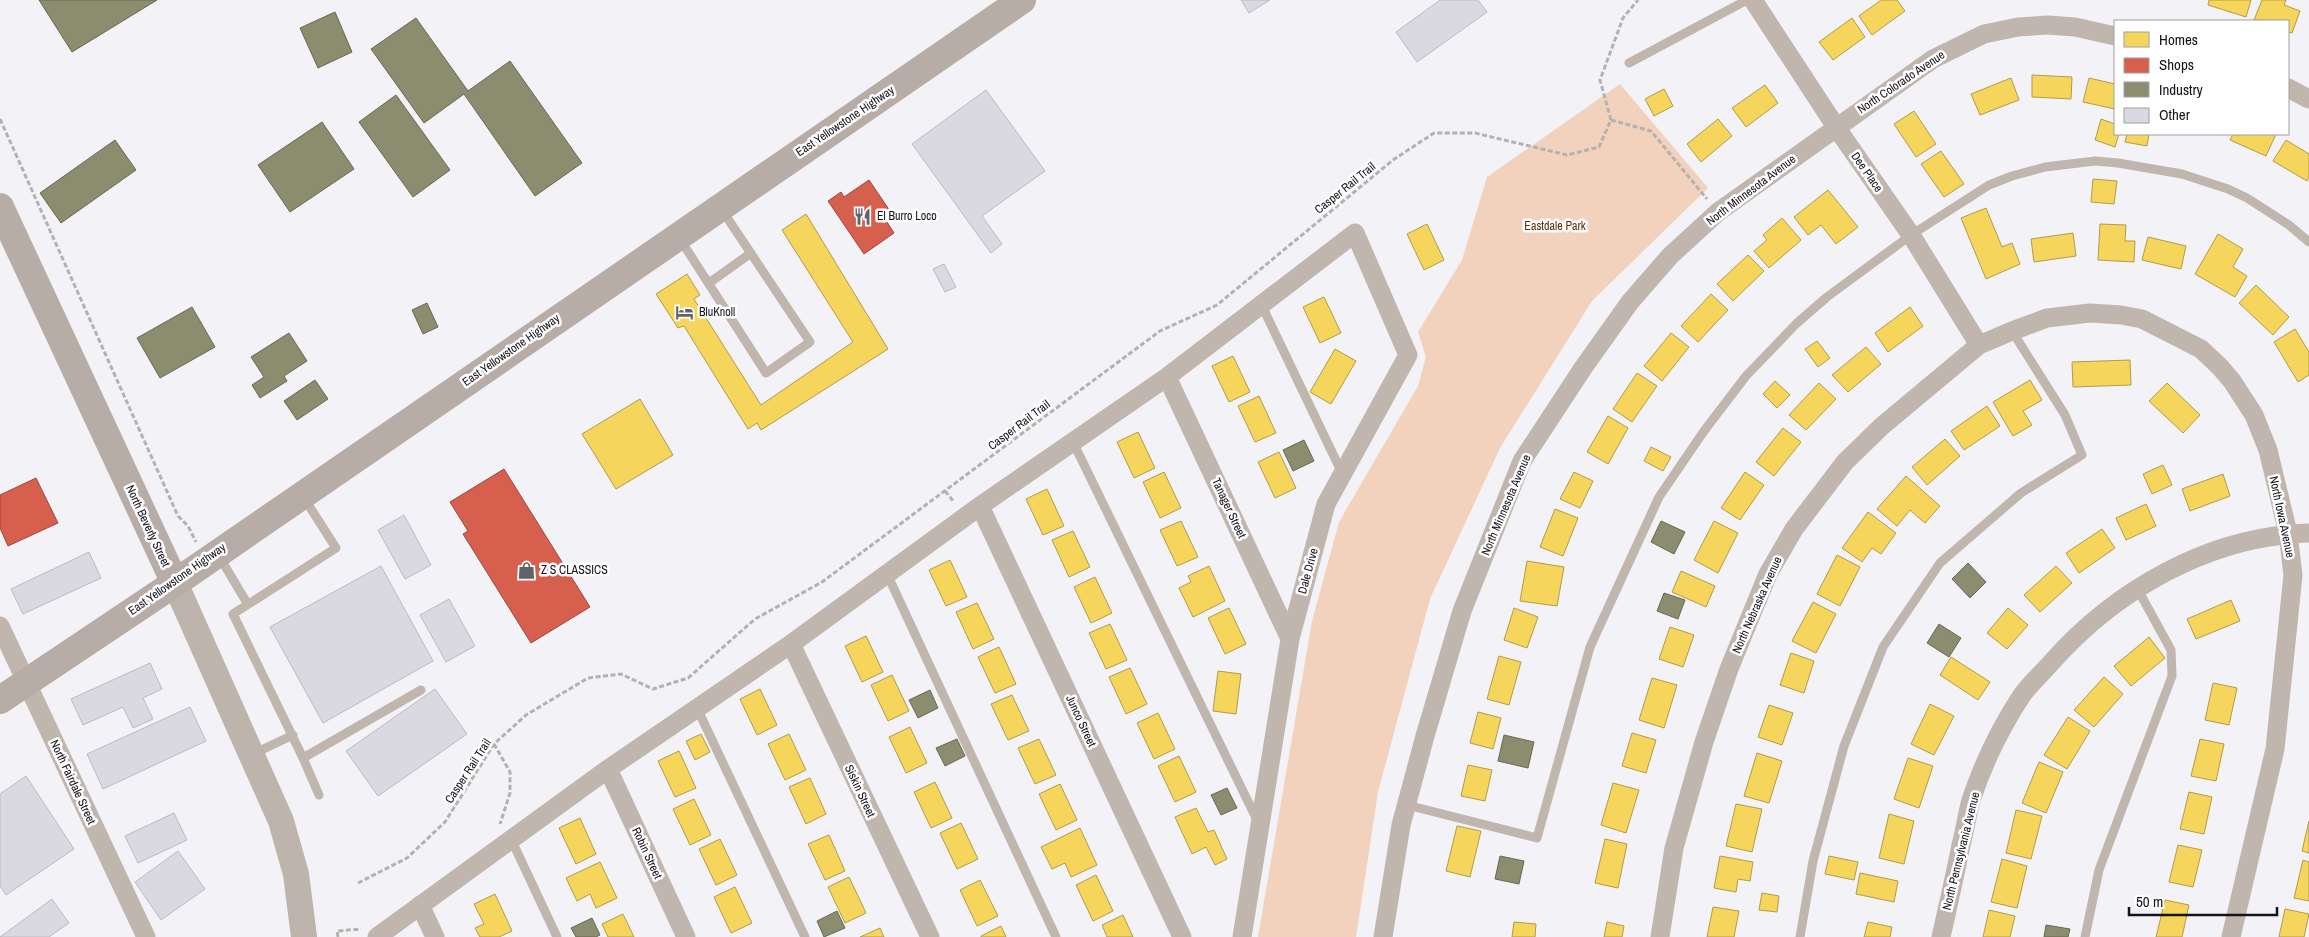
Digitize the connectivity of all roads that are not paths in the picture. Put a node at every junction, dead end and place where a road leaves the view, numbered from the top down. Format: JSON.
{"nodes":[{"id":1,"x":1022,"y":0,"type":"edge"},
{"id":2,"x":1748,"y":0,"type":"edge"},
{"id":3,"x":1753,"y":0,"type":"edge"},
{"id":4,"x":2114,"y":36,"type":"edge"},
{"id":5,"x":1629,"y":63,"type":"dead end"},
{"id":6,"x":2289,"y":89,"type":"edge"},
{"id":7,"x":2309,"y":99,"type":"edge"},
{"id":8,"x":1836,"y":127,"type":"junction"},
{"id":9,"x":0,"y":206,"type":"edge"},
{"id":10,"x":720,"y":207,"type":"junction"},
{"id":11,"x":1910,"y":235,"type":"junction"},
{"id":12,"x":678,"y":236,"type":"junction"},
{"id":13,"x":2309,"y":242,"type":"edge"},
{"id":14,"x":751,"y":253,"type":"junction"},
{"id":15,"x":709,"y":283,"type":"junction"},
{"id":16,"x":1261,"y":304,"type":"junction"},
{"id":17,"x":2012,"y":330,"type":"junction"},
{"id":18,"x":1979,"y":346,"type":"junction"},
{"id":19,"x":1168,"y":377,"type":"junction"},
{"id":20,"x":1073,"y":442,"type":"junction"},
{"id":21,"x":1342,"y":474,"type":"junction"},
{"id":22,"x":302,"y":494,"type":"junction"},
{"id":23,"x":980,"y":506,"type":"junction"},
{"id":24,"x":2288,"y":533,"type":"junction"},
{"id":25,"x":2309,"y":533,"type":"edge"},
{"id":26,"x":211,"y":556,"type":"junction"},
{"id":27,"x":887,"y":574,"type":"junction"},
{"id":28,"x":175,"y":583,"type":"junction"},
{"id":29,"x":2137,"y":588,"type":"junction"},
{"id":30,"x":247,"y":603,"type":"junction"},
{"id":31,"x":0,"y":626,"type":"edge"},
{"id":32,"x":1290,"y":639,"type":"junction"},
{"id":33,"x":790,"y":644,"type":"junction"},
{"id":34,"x":26,"y":681,"type":"junction"},
{"id":35,"x":421,"y":690,"type":"dead end"},
{"id":36,"x":0,"y":700,"type":"edge"},
{"id":37,"x":696,"y":708,"type":"junction"},
{"id":38,"x":294,"y":735,"type":"junction"},
{"id":39,"x":251,"y":755,"type":"junction"},
{"id":40,"x":303,"y":758,"type":"junction"},
{"id":41,"x":608,"y":769,"type":"junction"},
{"id":42,"x":319,"y":795,"type":"dead end"},
{"id":43,"x":1406,"y":805,"type":"junction"},
{"id":44,"x":1260,"y":826,"type":"junction"},
{"id":45,"x":511,"y":839,"type":"junction"},
{"id":46,"x":420,"y":905,"type":"junction"},
{"id":47,"x":370,"y":933,"type":"edge"},
{"id":48,"x":146,"y":937,"type":"edge"},
{"id":49,"x":304,"y":937,"type":"edge"},
{"id":50,"x":435,"y":937,"type":"edge"},
{"id":51,"x":557,"y":937,"type":"edge"},
{"id":52,"x":686,"y":937,"type":"edge"},
{"id":53,"x":805,"y":937,"type":"edge"},
{"id":54,"x":930,"y":937,"type":"edge"},
{"id":55,"x":1056,"y":937,"type":"edge"},
{"id":56,"x":1182,"y":937,"type":"edge"},
{"id":57,"x":1242,"y":937,"type":"edge"},
{"id":58,"x":1383,"y":937,"type":"edge"},
{"id":59,"x":1660,"y":937,"type":"edge"},
{"id":60,"x":1800,"y":937,"type":"edge"},
{"id":61,"x":1941,"y":937,"type":"edge"},
{"id":62,"x":2085,"y":937,"type":"edge"},
{"id":63,"x":2231,"y":937,"type":"edge"}],
"edges":[{"from":1,"to":10,"type":"main road","name":"East Yellowstone Highway"},
{"from":2,"to":5,"type":"lane"},
{"from":3,"to":8,"type":"street","name":"Dee Place"},
{"from":4,"to":8,"type":"street","name":"North Colorado Avenue"},
{"from":6,"to":7,"type":"street"},
{"from":8,"to":11,"type":"street","name":"Dee Place"},
{"from":8,"to":43,"type":"street","name":"North Minnesota Avenue"},
{"from":9,"to":28,"type":"main road","name":"North Beverly Street"},
{"from":10,"to":12,"type":"main road","name":"East Yellowstone Highway"},
{"from":10,"to":14,"type":"lane"},
{"from":11,"to":13,"type":"lane"},
{"from":11,"to":18,"type":"street","name":"Dee Place"},
{"from":11,"to":43,"type":"lane"},
{"from":12,"to":15,"type":"lane"},
{"from":12,"to":22,"type":"main road","name":"East Yellowstone Highway"},
{"from":14,"to":15,"type":"lane"},
{"from":14,"to":15,"type":"lane"},
{"from":16,"to":19,"type":"street"},
{"from":16,"to":21,"type":"lane"},
{"from":16,"to":21,"type":"street","name":"Dale Drive"},
{"from":17,"to":18,"type":"street","name":"North Iowa Avenue"},
{"from":17,"to":24,"type":"street","name":"North Iowa Avenue"},
{"from":17,"to":60,"type":"lane"},
{"from":18,"to":59,"type":"street","name":"North Nebraska Avenue"},
{"from":19,"to":20,"type":"street"},
{"from":19,"to":32,"type":"street","name":"Tanager Street"},
{"from":20,"to":23,"type":"street"},
{"from":20,"to":44,"type":"lane"},
{"from":21,"to":32,"type":"street","name":"Dale Drive"},
{"from":22,"to":26,"type":"main road","name":"East Yellowstone Highway"},
{"from":22,"to":30,"type":"lane"},
{"from":23,"to":27,"type":"street"},
{"from":23,"to":56,"type":"street","name":"Junco Street"},
{"from":24,"to":25,"type":"street","name":"North Pennsylvania Avenue"},
{"from":24,"to":29,"type":"street","name":"North Pennsylvania Avenue"},
{"from":24,"to":63,"type":"street","name":"North Iowa Avenue"},
{"from":26,"to":28,"type":"main road","name":"East Yellowstone Highway"},
{"from":26,"to":30,"type":"lane"},
{"from":27,"to":33,"type":"street"},
{"from":27,"to":55,"type":"lane"},
{"from":28,"to":34,"type":"main road","name":"East Yellowstone Highway"},
{"from":28,"to":39,"type":"main road","name":"North Beverly Street"},
{"from":29,"to":61,"type":"street","name":"North Pennsylvania Avenue"},
{"from":29,"to":62,"type":"lane"},
{"from":30,"to":38,"type":"lane"},
{"from":31,"to":34,"type":"street","name":"North Fairdale Street"},
{"from":32,"to":44,"type":"street","name":"Dale Drive"},
{"from":33,"to":37,"type":"street"},
{"from":33,"to":54,"type":"street","name":"Siskin Street"},
{"from":34,"to":36,"type":"main road","name":"East Yellowstone Highway"},
{"from":34,"to":48,"type":"street","name":"North Fairdale Street"},
{"from":35,"to":40,"type":"lane"},
{"from":37,"to":41,"type":"street"},
{"from":37,"to":53,"type":"lane"},
{"from":38,"to":39,"type":"lane"},
{"from":38,"to":40,"type":"lane"},
{"from":39,"to":49,"type":"main road","name":"North Beverly Street"},
{"from":40,"to":42,"type":"lane"},
{"from":41,"to":45,"type":"street"},
{"from":41,"to":52,"type":"street","name":"Robin Street"},
{"from":43,"to":58,"type":"street","name":"North Minnesota Avenue"},
{"from":44,"to":57,"type":"street","name":"Dale Drive"},
{"from":45,"to":46,"type":"street"},
{"from":45,"to":51,"type":"lane"},
{"from":46,"to":47,"type":"street"},
{"from":46,"to":50,"type":"street"}]}
